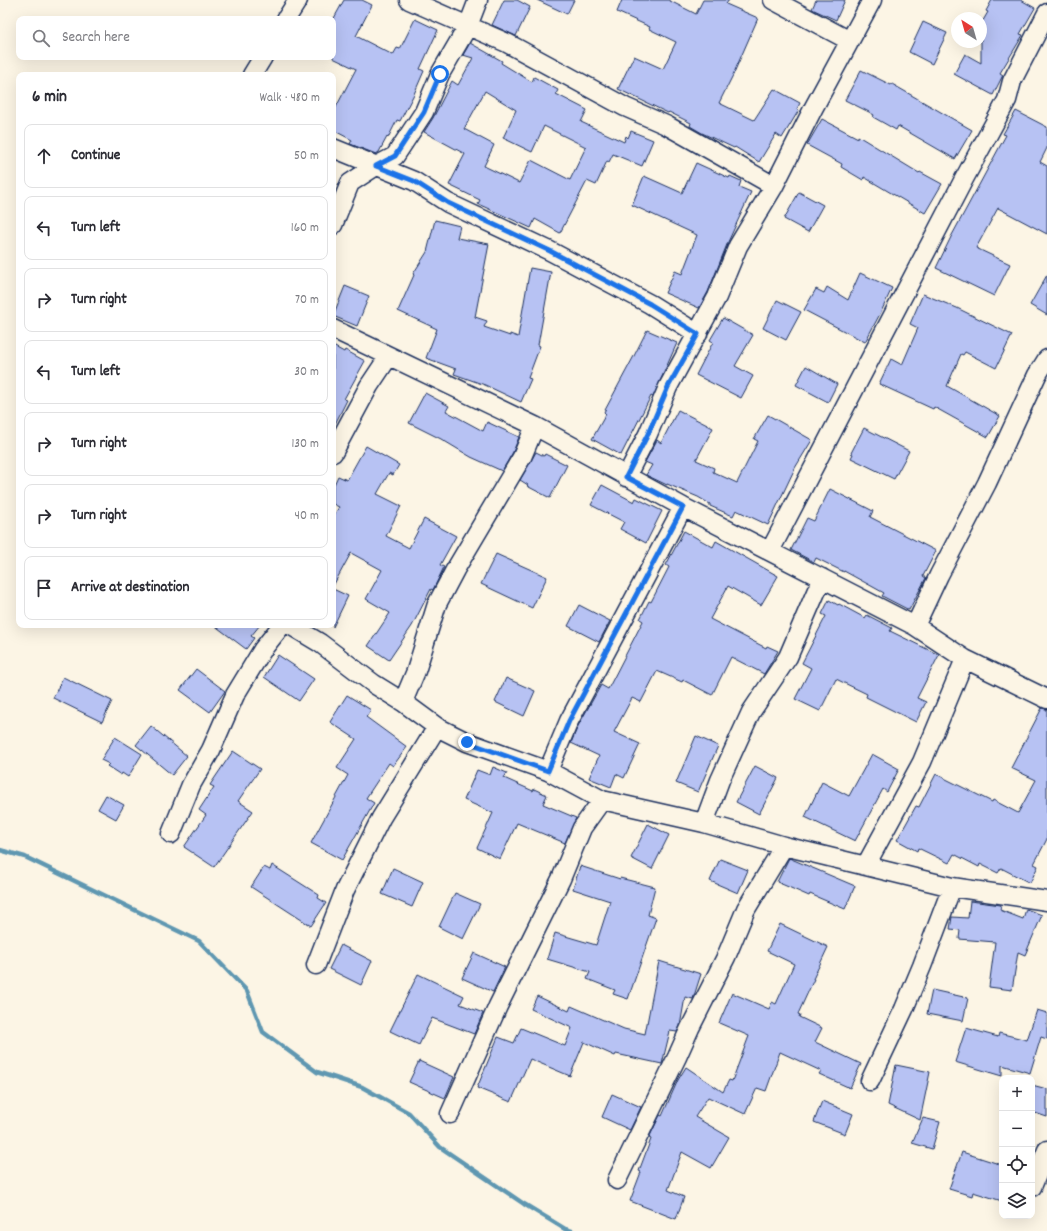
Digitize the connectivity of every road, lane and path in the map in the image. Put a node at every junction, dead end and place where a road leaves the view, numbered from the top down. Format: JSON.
{"nodes":[{"id":1,"x":298,"y":0,"type":"edge"},
{"id":2,"x":408,"y":0,"type":"edge"},
{"id":3,"x":478,"y":0,"type":"edge"},
{"id":4,"x":773,"y":0,"type":"edge"},
{"id":5,"x":872,"y":0,"type":"edge"},
{"id":6,"x":1047,"y":12,"type":"edge"},
{"id":7,"x":288,"y":16,"type":"edge"},
{"id":8,"x":468,"y":26,"type":"junction"},
{"id":9,"x":850,"y":41,"type":"junction"},
{"id":10,"x":261,"y":60,"type":"edge"},
{"id":11,"x":254,"y":72,"type":"edge"},
{"id":12,"x":336,"y":149,"type":"edge"},
{"id":13,"x":376,"y":166,"type":"junction"},
{"id":14,"x":774,"y":186,"type":"junction"},
{"id":15,"x":336,"y":218,"type":"edge"},
{"id":16,"x":336,"y":330,"type":"edge"},
{"id":17,"x":698,"y":334,"type":"junction"},
{"id":18,"x":389,"y":356,"type":"junction"},
{"id":19,"x":1047,"y":359,"type":"edge"},
{"id":20,"x":535,"y":426,"type":"junction"},
{"id":21,"x":336,"y":448,"type":"edge"},
{"id":22,"x":626,"y":477,"type":"junction"},
{"id":23,"x":683,"y":507,"type":"junction"},
{"id":24,"x":770,"y":552,"type":"junction"},
{"id":25,"x":822,"y":578,"type":"junction"},
{"id":26,"x":915,"y":626,"type":"junction"},
{"id":27,"x":280,"y":628,"type":"edge"},
{"id":28,"x":295,"y":628,"type":"edge"},
{"id":29,"x":965,"y":659,"type":"junction"},
{"id":30,"x":1047,"y":699,"type":"edge"},
{"id":31,"x":403,"y":702,"type":"junction"},
{"id":32,"x":437,"y":727,"type":"junction"},
{"id":33,"x":548,"y":771,"type":"junction"},
{"id":34,"x":602,"y":800,"type":"junction"},
{"id":35,"x":704,"y":823,"type":"junction"},
{"id":36,"x":171,"y":834,"type":"dead end"},
{"id":37,"x":784,"y":846,"type":"junction"},
{"id":38,"x":866,"y":865,"type":"junction"},
{"id":39,"x":952,"y":887,"type":"junction"},
{"id":40,"x":1047,"y":901,"type":"edge"},
{"id":41,"x":316,"y":965,"type":"dead end"},
{"id":42,"x":870,"y":1081,"type":"dead end"},
{"id":43,"x":450,"y":1114,"type":"dead end"},
{"id":44,"x":1047,"y":1150,"type":"edge"},
{"id":45,"x":617,"y":1180,"type":"dead end"},
{"id":46,"x":1034,"y":1183,"type":"edge"}],
"edges":[{"from":1,"to":7,"type":"street"},
{"from":2,"to":8,"type":"street"},
{"from":3,"to":8,"type":"street"},
{"from":4,"to":9,"type":"street"},
{"from":5,"to":9,"type":"street"},
{"from":6,"to":24,"type":"street"},
{"from":8,"to":13,"type":"street"},
{"from":8,"to":14,"type":"street"},
{"from":9,"to":14,"type":"street"},
{"from":10,"to":11,"type":"street"},
{"from":12,"to":13,"type":"street"},
{"from":13,"to":15,"type":"street"},
{"from":13,"to":17,"type":"street"},
{"from":14,"to":17,"type":"street"},
{"from":16,"to":18,"type":"street"},
{"from":17,"to":22,"type":"street"},
{"from":18,"to":20,"type":"street"},
{"from":18,"to":21,"type":"street"},
{"from":19,"to":26,"type":"street"},
{"from":20,"to":22,"type":"street"},
{"from":20,"to":31,"type":"street"},
{"from":22,"to":23,"type":"street"},
{"from":23,"to":24,"type":"street"},
{"from":23,"to":33,"type":"street"},
{"from":24,"to":25,"type":"street"},
{"from":25,"to":26,"type":"street"},
{"from":25,"to":35,"type":"street"},
{"from":26,"to":29,"type":"street"},
{"from":27,"to":36,"type":"street"},
{"from":28,"to":31,"type":"street"},
{"from":29,"to":30,"type":"street"},
{"from":29,"to":38,"type":"street"},
{"from":31,"to":32,"type":"street"},
{"from":32,"to":33,"type":"street"},
{"from":32,"to":41,"type":"street"},
{"from":33,"to":34,"type":"street"},
{"from":34,"to":35,"type":"street"},
{"from":34,"to":43,"type":"street"},
{"from":35,"to":37,"type":"street"},
{"from":37,"to":38,"type":"street"},
{"from":37,"to":45,"type":"street"},
{"from":38,"to":39,"type":"street"},
{"from":39,"to":40,"type":"street"},
{"from":39,"to":42,"type":"street"},
{"from":44,"to":46,"type":"street"}]}
